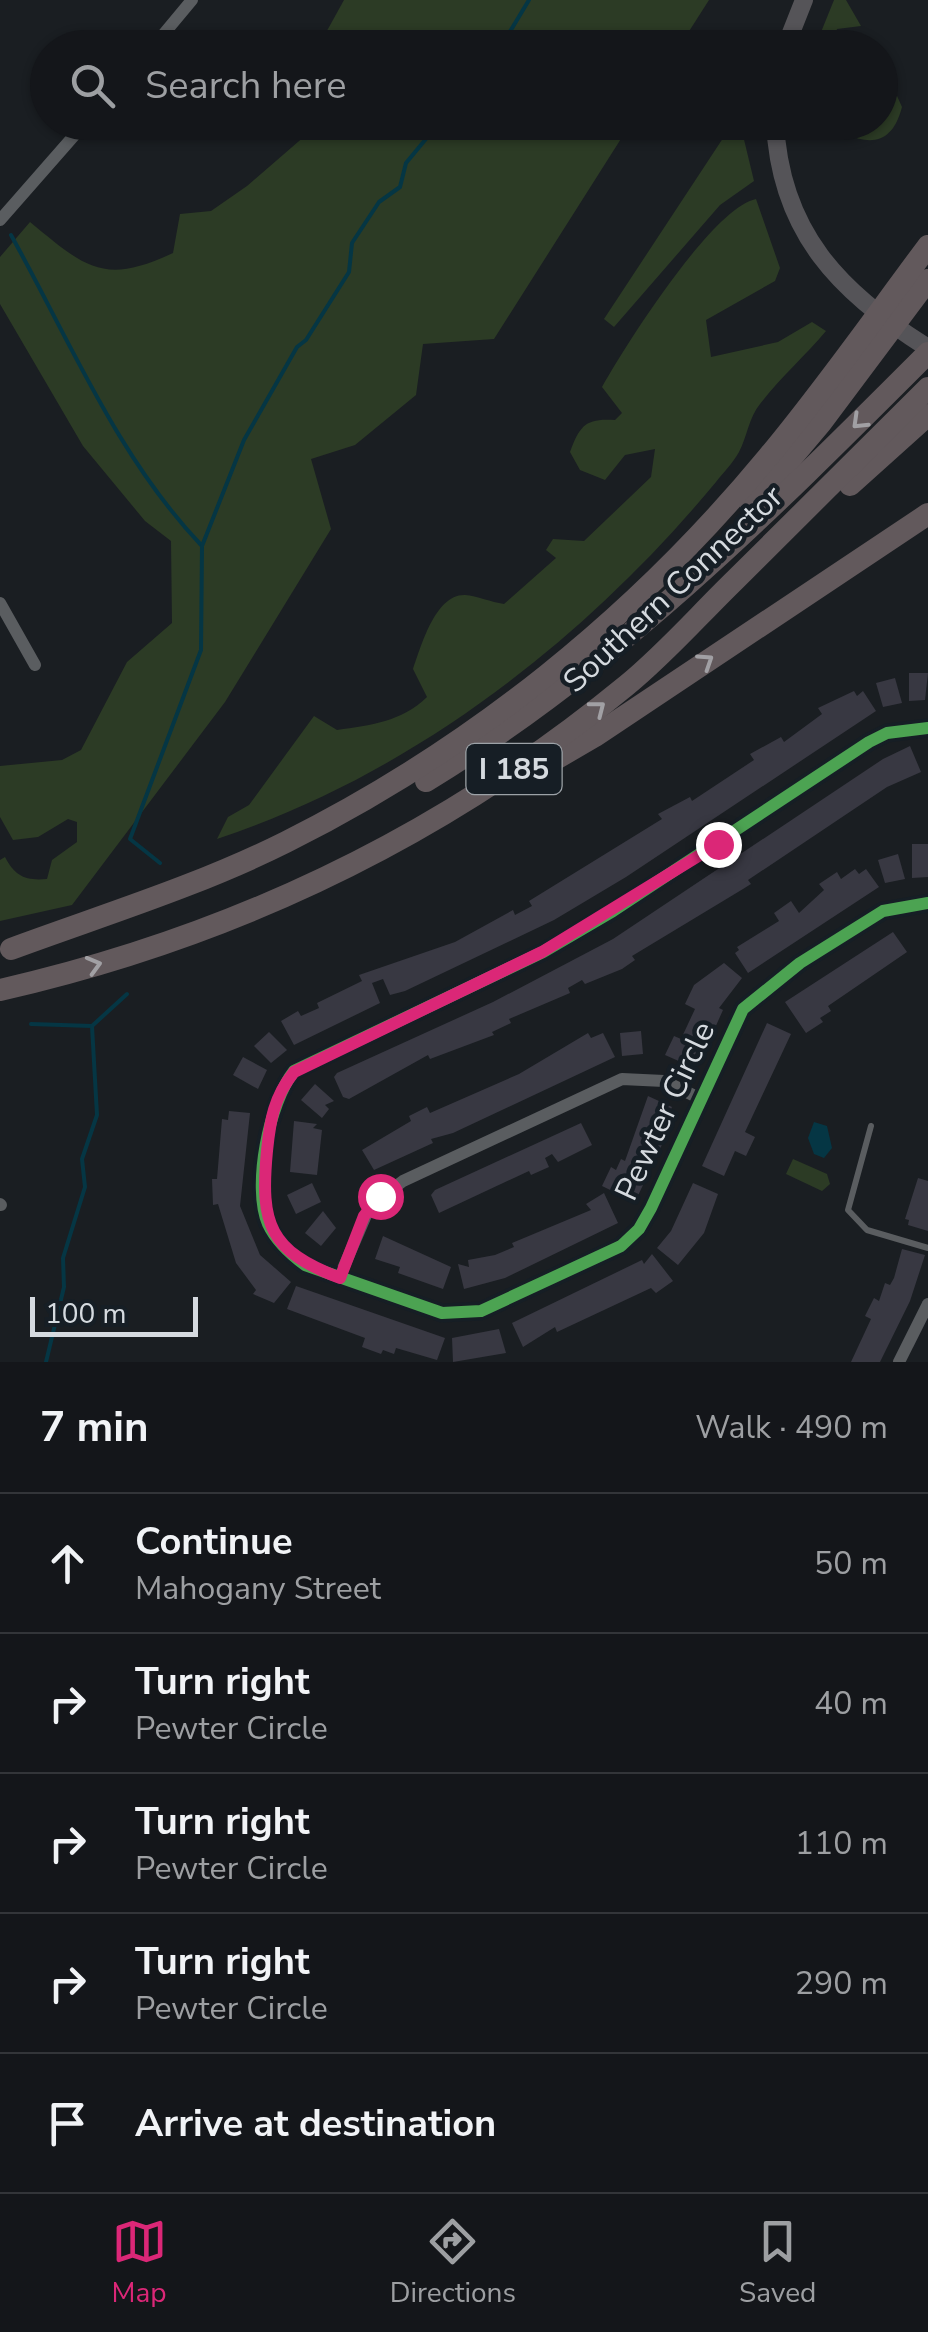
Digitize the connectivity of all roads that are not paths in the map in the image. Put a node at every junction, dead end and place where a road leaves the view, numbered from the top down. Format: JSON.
{"nodes":[{"id":1,"x":192,"y":0,"type":"edge"},
{"id":2,"x":804,"y":0,"type":"edge"},
{"id":3,"x":167,"y":30,"type":"edge"},
{"id":4,"x":792,"y":30,"type":"edge"},
{"id":5,"x":70,"y":140,"type":"edge"},
{"id":6,"x":777,"y":140,"type":"edge"},
{"id":7,"x":0,"y":220,"type":"edge"},
{"id":8,"x":928,"y":230,"type":"edge"},
{"id":9,"x":928,"y":246,"type":"edge"},
{"id":10,"x":928,"y":280,"type":"edge"},
{"id":11,"x":928,"y":351,"type":"edge"},
{"id":12,"x":928,"y":388,"type":"edge"},
{"id":13,"x":928,"y":415,"type":"edge"},
{"id":14,"x":738,"y":489,"type":"junction"},
{"id":15,"x":928,"y":514,"type":"edge"},
{"id":16,"x":760,"y":554,"type":"junction"},
{"id":17,"x":0,"y":603,"type":"edge"},
{"id":18,"x":609,"y":652,"type":"junction"},
{"id":19,"x":35,"y":665,"type":"dead end"},
{"id":20,"x":928,"y":728,"type":"edge"},
{"id":21,"x":413,"y":836,"type":"junction"},
{"id":22,"x":928,"y":903,"type":"edge"},
{"id":23,"x":6,"y":950,"type":"edge"},
{"id":24,"x":0,"y":990,"type":"edge"},
{"id":25,"x":702,"y":1099,"type":"junction"},
{"id":26,"x":871,"y":1126,"type":"dead end"},
{"id":27,"x":928,"y":1248,"type":"edge"},
{"id":28,"x":340,"y":1278,"type":"junction"},
{"id":29,"x":928,"y":1304,"type":"edge"},
{"id":30,"x":899,"y":1362,"type":"edge"}],
"edges":[{"from":1,"to":3,"type":"street"},
{"from":2,"to":4,"type":"street"},
{"from":5,"to":7,"type":"street"},
{"from":6,"to":11,"type":"street"},
{"from":8,"to":14,"type":"highway"},
{"from":9,"to":14,"type":"highway"},
{"from":10,"to":18,"type":"highway"},
{"from":11,"to":18,"type":"highway","name":"Southern Connector","number":"I 185","one_way":true},
{"from":12,"to":16,"type":"highway","name":"Southern Connector","number":"I 185"},
{"from":13,"to":16,"type":"highway"},
{"from":14,"to":23,"type":"highway"},
{"from":21,"to":15,"type":"highway","one_way":true},
{"from":21,"to":16,"type":"highway","name":"Southern Connector","number":"I 185","one_way":true},
{"from":17,"to":19,"type":"street"},
{"from":18,"to":23,"type":"highway","name":"Southern Connector","number":"I 185"},
{"from":20,"to":28,"type":"street","name":"Pewter Circle"},
{"from":24,"to":21,"type":"highway","name":"Southern Connector","number":"I 185","one_way":true},
{"from":22,"to":25,"type":"street","name":"Pewter Circle"},
{"from":25,"to":28,"type":"street"},
{"from":25,"to":28,"type":"street","name":"Pewter Circle"},
{"from":26,"to":27,"type":"lane"},
{"from":29,"to":30,"type":"street"}]}
